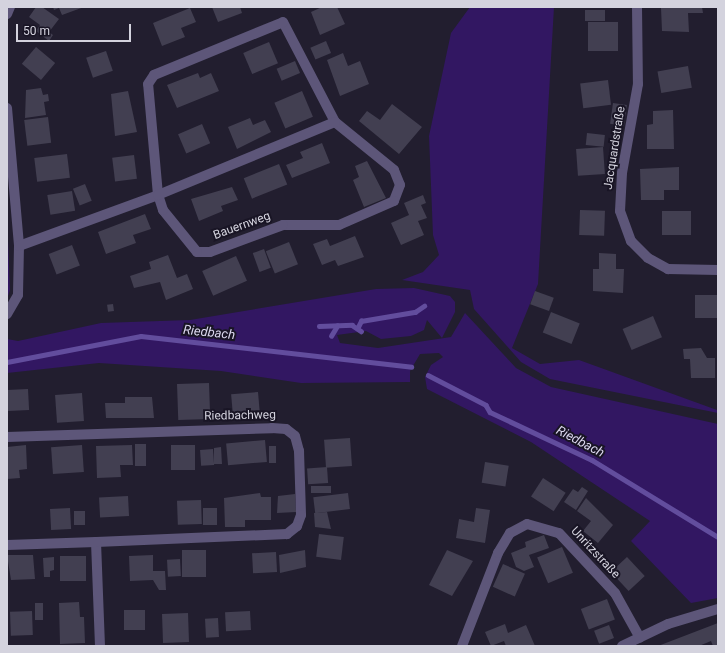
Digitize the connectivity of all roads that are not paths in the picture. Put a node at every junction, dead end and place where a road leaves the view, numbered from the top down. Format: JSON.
{"nodes":[{"id":1,"x":10,"y":7,"type":"edge"},
{"id":2,"x":637,"y":7,"type":"edge"},
{"id":3,"x":7,"y":14,"type":"edge"},
{"id":4,"x":7,"y":108,"type":"edge"},
{"id":5,"x":335,"y":122,"type":"junction"},
{"id":6,"x":158,"y":195,"type":"junction"},
{"id":7,"x":19,"y":246,"type":"junction"},
{"id":8,"x":718,"y":270,"type":"edge"},
{"id":9,"x":7,"y":314,"type":"edge"},
{"id":10,"x":7,"y":437,"type":"edge"},
{"id":11,"x":96,"y":542,"type":"junction"},
{"id":12,"x":7,"y":545,"type":"edge"},
{"id":13,"x":718,"y":609,"type":"edge"},
{"id":14,"x":640,"y":638,"type":"junction"},
{"id":15,"x":100,"y":646,"type":"edge"},
{"id":16,"x":462,"y":646,"type":"edge"},
{"id":17,"x":622,"y":646,"type":"edge"}],
"edges":[{"from":1,"to":3,"type":"street"},
{"from":2,"to":8,"type":"street","name":"Jacquardstraße"},
{"from":4,"to":7,"type":"street"},
{"from":5,"to":6,"type":"street"},
{"from":5,"to":6,"type":"street","name":"Bauernweg"},
{"from":5,"to":6,"type":"street","name":"Bauernweg"},
{"from":6,"to":7,"type":"street"},
{"from":7,"to":9,"type":"street"},
{"from":10,"to":11,"type":"street","name":"Riedbachweg"},
{"from":11,"to":12,"type":"street","name":"Riedbachweg"},
{"from":11,"to":15,"type":"street"},
{"from":13,"to":14,"type":"street"},
{"from":14,"to":16,"type":"street","name":"Unritzstraße"},
{"from":14,"to":17,"type":"street"}]}
